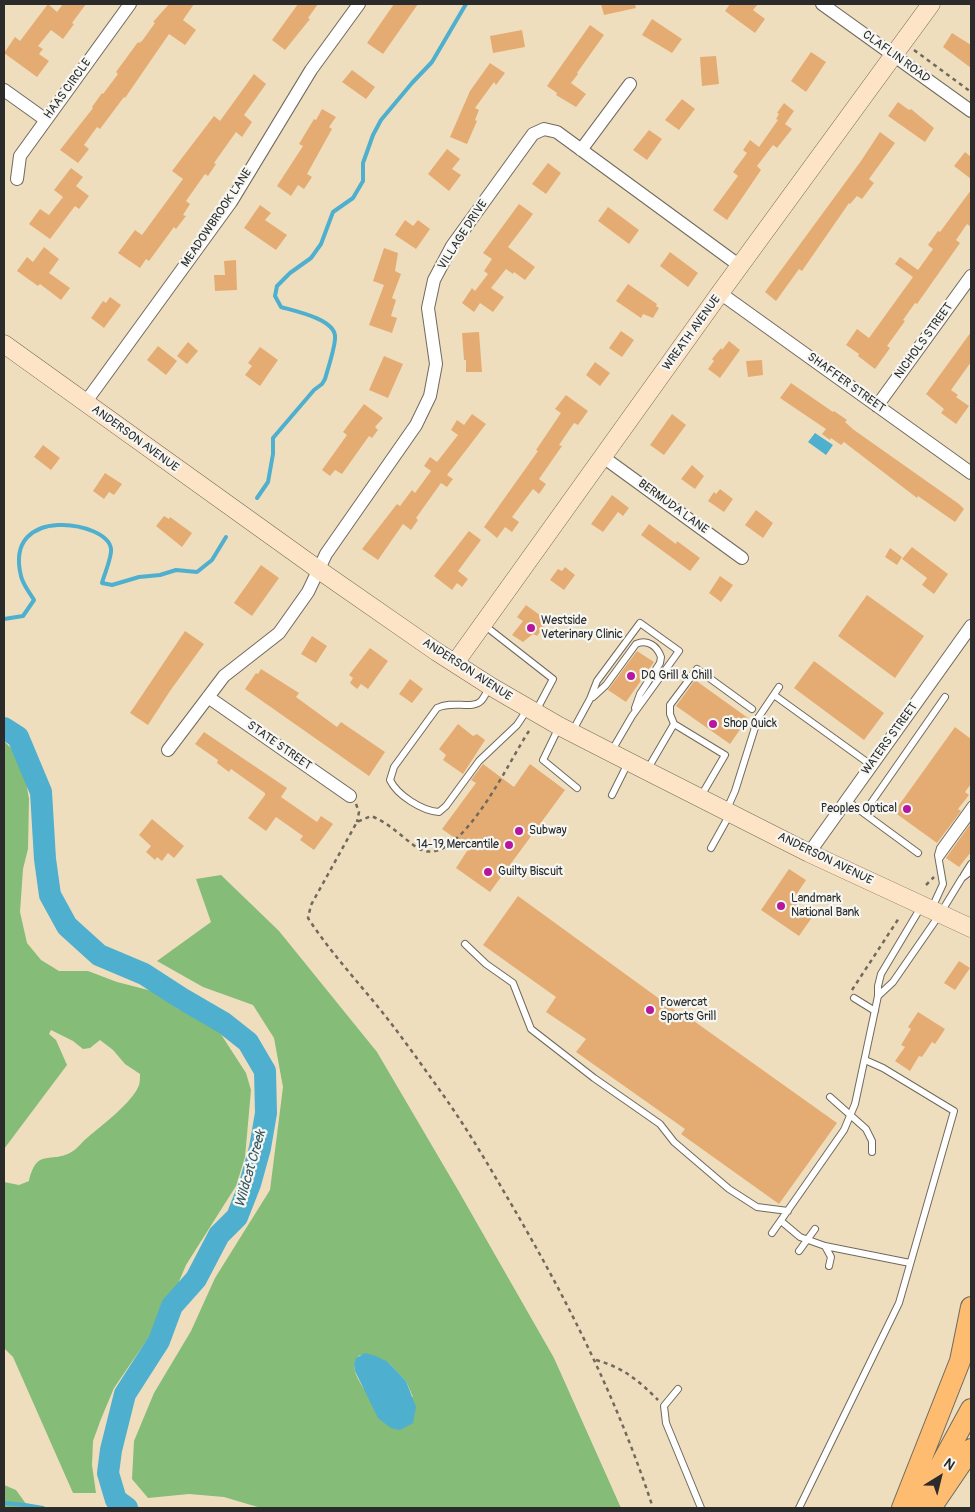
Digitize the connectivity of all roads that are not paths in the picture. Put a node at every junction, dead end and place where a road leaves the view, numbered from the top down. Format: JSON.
{"nodes":[{"id":1,"x":130,"y":4,"type":"edge"},
{"id":2,"x":359,"y":4,"type":"edge"},
{"id":3,"x":822,"y":4,"type":"edge"},
{"id":4,"x":931,"y":4,"type":"edge"},
{"id":5,"x":898,"y":49,"type":"junction"},
{"id":6,"x":630,"y":84,"type":"dead end"},
{"id":7,"x":4,"y":90,"type":"edge"},
{"id":8,"x":971,"y":111,"type":"edge"},
{"id":9,"x":46,"y":120,"type":"junction"},
{"id":10,"x":581,"y":150,"type":"junction"},
{"id":11,"x":17,"y":179,"type":"dead end"},
{"id":12,"x":740,"y":266,"type":"junction"},
{"id":13,"x":971,"y":276,"type":"edge"},
{"id":14,"x":720,"y":293,"type":"junction"},
{"id":15,"x":4,"y":344,"type":"edge"},
{"id":16,"x":85,"y":403,"type":"junction"},
{"id":17,"x":877,"y":406,"type":"junction"},
{"id":18,"x":603,"y":457,"type":"junction"},
{"id":19,"x":971,"y":473,"type":"edge"},
{"id":20,"x":742,"y":558,"type":"dead end"},
{"id":21,"x":319,"y":570,"type":"junction"},
{"id":22,"x":483,"y":624,"type":"junction"},
{"id":23,"x":971,"y":626,"type":"edge"},
{"id":24,"x":967,"y":640,"type":"edge"},
{"id":25,"x":455,"y":663,"type":"junction"},
{"id":26,"x":490,"y":686,"type":"junction"},
{"id":27,"x":779,"y":687,"type":"dead end"},
{"id":28,"x":774,"y":695,"type":"junction"},
{"id":29,"x":208,"y":697,"type":"junction"},
{"id":30,"x":945,"y":697,"type":"dead end"},
{"id":31,"x":590,"y":699,"type":"junction"},
{"id":32,"x":752,"y":709,"type":"dead end"},
{"id":33,"x":532,"y":710,"type":"junction"},
{"id":34,"x":632,"y":716,"type":"junction"},
{"id":35,"x":674,"y":724,"type":"junction"},
{"id":36,"x":566,"y":729,"type":"junction"},
{"id":37,"x":168,"y":750,"type":"dead end"},
{"id":38,"x":611,"y":753,"type":"junction"},
{"id":39,"x":628,"y":762,"type":"junction"},
{"id":40,"x":871,"y":765,"type":"junction"},
{"id":41,"x":647,"y":771,"type":"junction"},
{"id":42,"x":577,"y":788,"type":"dead end"},
{"id":43,"x":612,"y":795,"type":"dead end"},
{"id":44,"x":350,"y":796,"type":"road end"},
{"id":45,"x":700,"y":798,"type":"junction"},
{"id":46,"x":846,"y":800,"type":"junction"},
{"id":47,"x":971,"y":805,"type":"edge"},
{"id":48,"x":728,"y":812,"type":"junction"},
{"id":49,"x":864,"y":813,"type":"junction"},
{"id":50,"x":971,"y":815,"type":"edge"},
{"id":51,"x":711,"y":848,"type":"dead end"},
{"id":52,"x":809,"y":853,"type":"junction"},
{"id":53,"x":918,"y":853,"type":"dead end"},
{"id":54,"x":939,"y":860,"type":"junction"},
{"id":55,"x":971,"y":864,"type":"edge"},
{"id":56,"x":971,"y":872,"type":"edge"},
{"id":57,"x":962,"y":878,"type":"junction"},
{"id":58,"x":931,"y":910,"type":"junction"},
{"id":59,"x":970,"y":925,"type":"edge"},
{"id":60,"x":465,"y":944,"type":"dead end"},
{"id":61,"x":878,"y":996,"type":"junction"},
{"id":62,"x":851,"y":997,"type":"road end"},
{"id":63,"x":875,"y":1011,"type":"junction"},
{"id":64,"x":865,"y":1060,"type":"junction"},
{"id":65,"x":830,"y":1097,"type":"dead end"},
{"id":66,"x":850,"y":1116,"type":"junction"},
{"id":67,"x":872,"y":1152,"type":"dead end"},
{"id":68,"x":788,"y":1211,"type":"junction"},
{"id":69,"x":781,"y":1221,"type":"junction"},
{"id":70,"x":815,"y":1230,"type":"dead end"},
{"id":71,"x":772,"y":1233,"type":"dead end"},
{"id":72,"x":807,"y":1240,"type":"junction"},
{"id":73,"x":825,"y":1246,"type":"junction"},
{"id":74,"x":799,"y":1251,"type":"dead end"},
{"id":75,"x":910,"y":1263,"type":"junction"},
{"id":76,"x":829,"y":1266,"type":"dead end"},
{"id":77,"x":971,"y":1307,"type":"edge"},
{"id":78,"x":678,"y":1389,"type":"dead end"},
{"id":79,"x":971,"y":1409,"type":"edge"},
{"id":80,"x":971,"y":1449,"type":"edge"},
{"id":81,"x":701,"y":1508,"type":"edge"},
{"id":82,"x":799,"y":1508,"type":"edge"},
{"id":83,"x":902,"y":1508,"type":"edge"},
{"id":84,"x":917,"y":1508,"type":"edge"},
{"id":85,"x":931,"y":1508,"type":"edge"}],
"edges":[{"from":1,"to":9,"type":"street","name":"HAAS CIRCLE"},
{"from":2,"to":16,"type":"street","name":"MEADOWBROOK LANE"},
{"from":3,"to":5,"type":"street","name":"CLAFLIN ROAD"},
{"from":4,"to":5,"type":"main road","name":"WREATH AVENUE"},
{"from":5,"to":8,"type":"street","name":"CLAFLIN ROAD"},
{"from":5,"to":12,"type":"main road","name":"WREATH AVENUE"},
{"from":6,"to":10,"type":"street"},
{"from":7,"to":9,"type":"street"},
{"from":9,"to":11,"type":"street","name":"HAAS CIRCLE"},
{"from":10,"to":12,"type":"street","name":"VILLAGE DRIVE"},
{"from":10,"to":21,"type":"street","name":"VILLAGE DRIVE"},
{"from":12,"to":14,"type":"main road","name":"WREATH AVENUE"},
{"from":13,"to":17,"type":"street","name":"NICHOLS STREET"},
{"from":14,"to":17,"type":"street","name":"SHAFFER STREET"},
{"from":14,"to":18,"type":"main road","name":"WREATH AVENUE"},
{"from":15,"to":16,"type":"main road","name":"ANDERSON AVENUE"},
{"from":16,"to":21,"type":"main road","name":"ANDERSON AVENUE"},
{"from":17,"to":19,"type":"street","name":"SHAFFER STREET"},
{"from":18,"to":20,"type":"street","name":"BERMUDA LANE"},
{"from":18,"to":22,"type":"main road","name":"WREATH AVENUE"},
{"from":21,"to":25,"type":"main road","name":"ANDERSON AVENUE"},
{"from":21,"to":29,"type":"street","name":"VILLAGE DRIVE"},
{"from":22,"to":25,"type":"main road","name":"WREATH AVENUE"},
{"from":22,"to":33,"type":"lane"},
{"from":23,"to":24,"type":"street","name":"WATERS STREET"},
{"from":24,"to":40,"type":"street","name":"WATERS STREET"},
{"from":25,"to":26,"type":"main road","name":"ANDERSON AVENUE"},
{"from":26,"to":33,"type":"main road","name":"ANDERSON AVENUE"},
{"from":26,"to":33,"type":"lane"},
{"from":27,"to":28,"type":"lane"},
{"from":28,"to":40,"type":"lane"},
{"from":28,"to":48,"type":"lane"},
{"from":29,"to":37,"type":"street","name":"VILLAGE DRIVE"},
{"from":29,"to":44,"type":"street","name":"STATE STREET"},
{"from":30,"to":49,"type":"lane"},
{"from":31,"to":34,"type":"lane"},
{"from":31,"to":34,"type":"lane"},
{"from":31,"to":36,"type":"lane"},
{"from":32,"to":35,"type":"lane"},
{"from":33,"to":36,"type":"main road","name":"ANDERSON AVENUE"},
{"from":34,"to":38,"type":"lane"},
{"from":35,"to":41,"type":"lane"},
{"from":35,"to":45,"type":"lane"},
{"from":36,"to":38,"type":"main road","name":"ANDERSON AVENUE"},
{"from":36,"to":42,"type":"lane"},
{"from":38,"to":39,"type":"main road","name":"ANDERSON AVENUE"},
{"from":39,"to":41,"type":"main road","name":"ANDERSON AVENUE"},
{"from":39,"to":43,"type":"lane"},
{"from":40,"to":46,"type":"street","name":"WATERS STREET"},
{"from":41,"to":45,"type":"main road","name":"ANDERSON AVENUE"},
{"from":45,"to":48,"type":"main road","name":"ANDERSON AVENUE"},
{"from":46,"to":49,"type":"lane"},
{"from":46,"to":52,"type":"street","name":"WATERS STREET"},
{"from":47,"to":54,"type":"lane"},
{"from":48,"to":51,"type":"lane"},
{"from":48,"to":52,"type":"main road","name":"ANDERSON AVENUE"},
{"from":49,"to":53,"type":"lane"},
{"from":50,"to":54,"type":"lane"},
{"from":52,"to":58,"type":"main road","name":"ANDERSON AVENUE"},
{"from":54,"to":58,"type":"lane"},
{"from":55,"to":57,"type":"lane"},
{"from":56,"to":57,"type":"lane"},
{"from":57,"to":58,"type":"lane"},
{"from":58,"to":59,"type":"main road","name":"ANDERSON AVENUE"},
{"from":58,"to":61,"type":"lane"},
{"from":58,"to":61,"type":"lane"},
{"from":60,"to":68,"type":"lane"},
{"from":61,"to":63,"type":"lane"},
{"from":62,"to":63,"type":"lane"},
{"from":63,"to":64,"type":"lane"},
{"from":64,"to":66,"type":"lane"},
{"from":64,"to":75,"type":"lane"},
{"from":65,"to":66,"type":"lane"},
{"from":66,"to":67,"type":"lane"},
{"from":66,"to":68,"type":"lane"},
{"from":68,"to":69,"type":"lane"},
{"from":69,"to":71,"type":"lane"},
{"from":69,"to":72,"type":"lane"},
{"from":70,"to":72,"type":"lane"},
{"from":72,"to":73,"type":"lane"},
{"from":72,"to":74,"type":"lane"},
{"from":73,"to":75,"type":"lane"},
{"from":73,"to":76,"type":"lane"},
{"from":75,"to":82,"type":"lane"},
{"from":77,"to":83,"type":"main road"},
{"from":78,"to":81,"type":"lane"},
{"from":79,"to":84,"type":"main road"},
{"from":80,"to":85,"type":"main road"}]}
